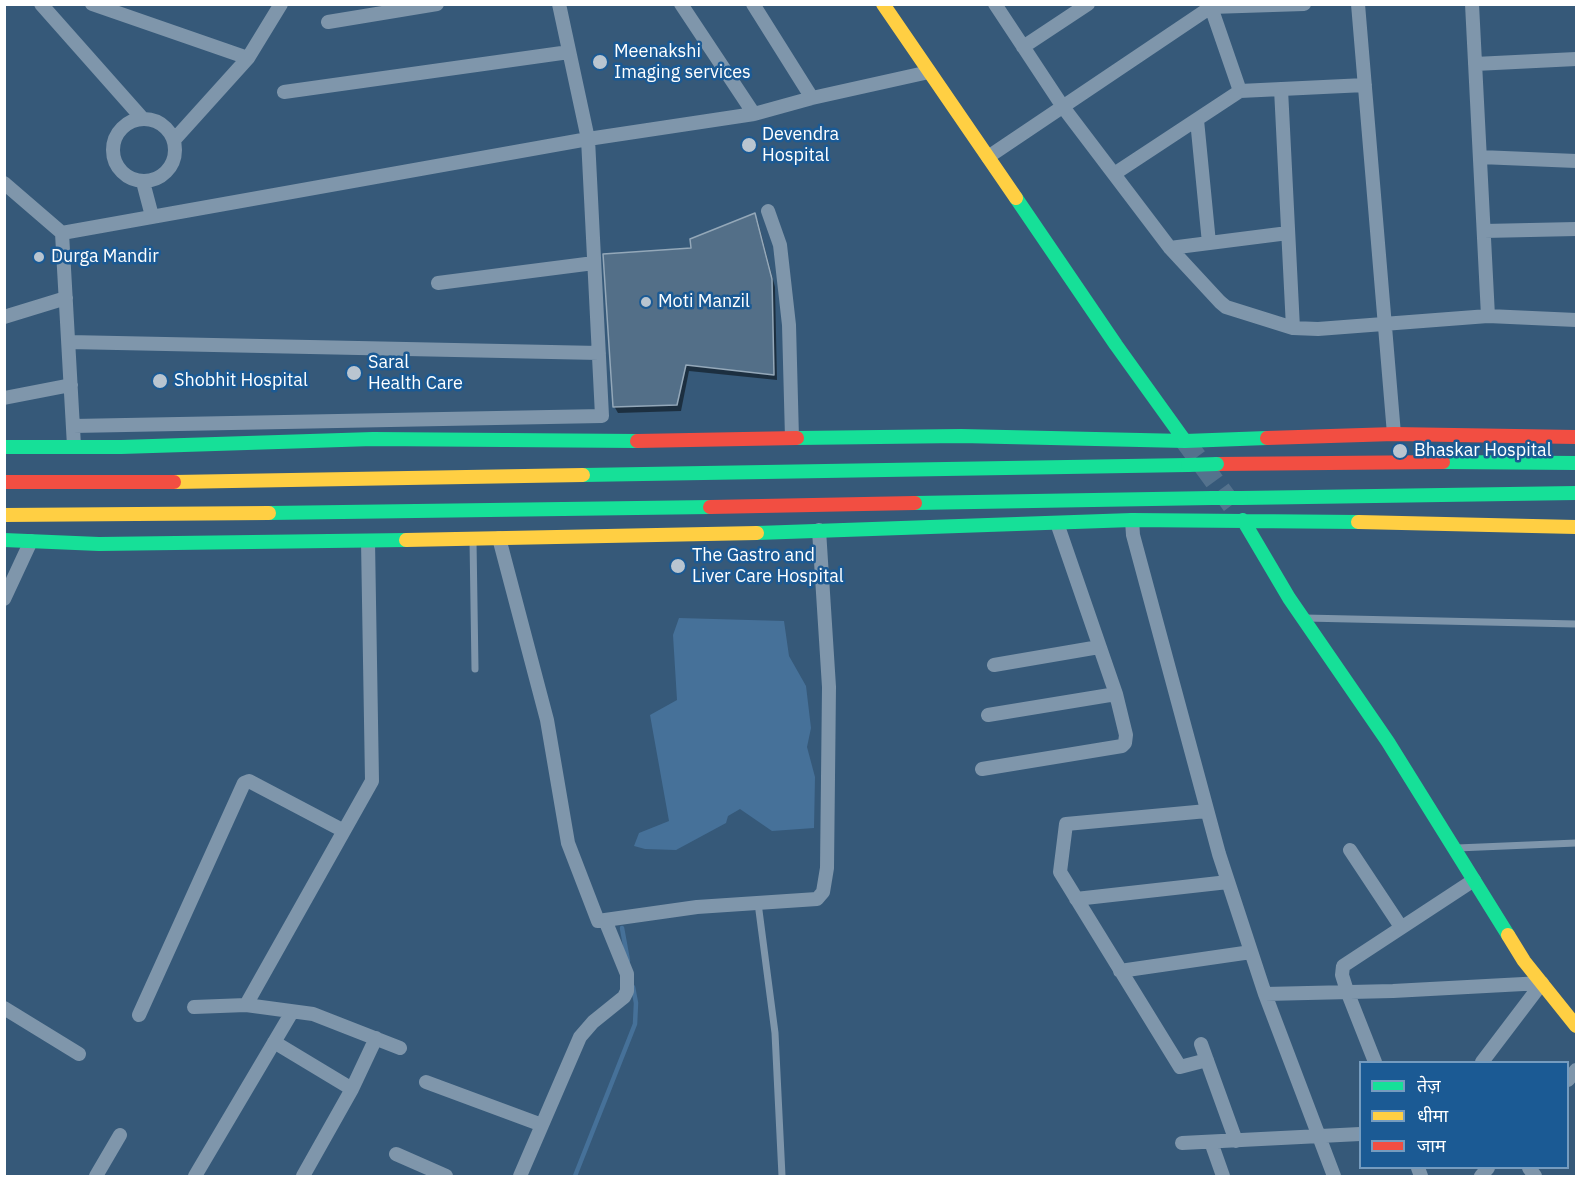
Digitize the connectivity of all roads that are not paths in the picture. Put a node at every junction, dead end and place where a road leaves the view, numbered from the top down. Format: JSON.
{"nodes":[{"id":1,"x":41,"y":4,"type":"edge"},
{"id":2,"x":92,"y":4,"type":"edge"},
{"id":3,"x":281,"y":4,"type":"edge"},
{"id":4,"x":437,"y":4,"type":"edge"},
{"id":5,"x":559,"y":4,"type":"edge"},
{"id":6,"x":681,"y":4,"type":"edge"},
{"id":7,"x":753,"y":4,"type":"edge"},
{"id":8,"x":883,"y":4,"type":"edge"},
{"id":9,"x":995,"y":4,"type":"edge"},
{"id":10,"x":1088,"y":4,"type":"edge"},
{"id":11,"x":1304,"y":4,"type":"edge"},
{"id":12,"x":1358,"y":4,"type":"edge"},
{"id":13,"x":1472,"y":4,"type":"edge"},
{"id":14,"x":1294,"y":5,"type":"edge"},
{"id":15,"x":1210,"y":6,"type":"edge"},
{"id":16,"x":328,"y":22,"type":"dead end"},
{"id":17,"x":1023,"y":47,"type":"junction"},
{"id":18,"x":569,"y":52,"type":"junction"},
{"id":19,"x":248,"y":58,"type":"junction"},
{"id":20,"x":1576,"y":59,"type":"edge"},
{"id":21,"x":1475,"y":64,"type":"junction"},
{"id":22,"x":929,"y":72,"type":"junction"},
{"id":23,"x":1365,"y":85,"type":"junction"},
{"id":24,"x":1281,"y":89,"type":"junction"},
{"id":25,"x":1240,"y":91,"type":"junction"},
{"id":26,"x":284,"y":92,"type":"dead end"},
{"id":27,"x":812,"y":98,"type":"junction"},
{"id":28,"x":1064,"y":107,"type":"junction"},
{"id":29,"x":754,"y":114,"type":"junction"},
{"id":30,"x":142,"y":118,"type":"junction"},
{"id":31,"x":1197,"y":120,"type":"junction"},
{"id":32,"x":588,"y":139,"type":"junction"},
{"id":33,"x":174,"y":140,"type":"junction"},
{"id":34,"x":1480,"y":157,"type":"junction"},
{"id":35,"x":988,"y":158,"type":"junction"},
{"id":36,"x":1576,"y":161,"type":"edge"},
{"id":37,"x":1114,"y":174,"type":"junction"},
{"id":38,"x":143,"y":182,"type":"junction"},
{"id":39,"x":4,"y":183,"type":"edge"},
{"id":40,"x":768,"y":211,"type":"dead end"},
{"id":41,"x":152,"y":216,"type":"junction"},
{"id":42,"x":1576,"y":229,"type":"edge"},
{"id":43,"x":1484,"y":231,"type":"junction"},
{"id":44,"x":62,"y":233,"type":"junction"},
{"id":45,"x":1288,"y":233,"type":"junction"},
{"id":46,"x":1209,"y":243,"type":"junction"},
{"id":47,"x":1170,"y":248,"type":"junction"},
{"id":48,"x":594,"y":262,"type":"junction"},
{"id":49,"x":438,"y":283,"type":"dead end"},
{"id":50,"x":66,"y":298,"type":"junction"},
{"id":51,"x":1488,"y":316,"type":"junction"},
{"id":52,"x":4,"y":317,"type":"edge"},
{"id":53,"x":1576,"y":320,"type":"edge"},
{"id":54,"x":1385,"y":324,"type":"junction"},
{"id":55,"x":1293,"y":328,"type":"junction"},
{"id":56,"x":69,"y":342,"type":"junction"},
{"id":57,"x":599,"y":353,"type":"junction"},
{"id":58,"x":71,"y":385,"type":"junction"},
{"id":59,"x":4,"y":398,"type":"edge"},
{"id":60,"x":73,"y":426,"type":"junction"},
{"id":61,"x":1394,"y":434,"type":"junction"},
{"id":62,"x":1576,"y":437,"type":"edge"},
{"id":63,"x":792,"y":438,"type":"junction"},
{"id":64,"x":1185,"y":441,"type":"junction"},
{"id":65,"x":74,"y":446,"type":"junction"},
{"id":66,"x":4,"y":447,"type":"edge"},
{"id":67,"x":1576,"y":463,"type":"edge"},
{"id":68,"x":4,"y":482,"type":"edge"},
{"id":69,"x":1576,"y":493,"type":"edge"},
{"id":70,"x":4,"y":514,"type":"edge"},
{"id":71,"x":1132,"y":520,"type":"junction"},
{"id":72,"x":1243,"y":520,"type":"junction"},
{"id":73,"x":1057,"y":523,"type":"junction"},
{"id":74,"x":1576,"y":527,"type":"edge"},
{"id":75,"x":819,"y":530,"type":"junction"},
{"id":76,"x":473,"y":538,"type":"junction"},
{"id":77,"x":499,"y":538,"type":"junction"},
{"id":78,"x":4,"y":540,"type":"edge"},
{"id":79,"x":31,"y":541,"type":"junction"},
{"id":80,"x":368,"y":541,"type":"junction"},
{"id":81,"x":4,"y":599,"type":"edge"},
{"id":82,"x":1303,"y":618,"type":"junction"},
{"id":83,"x":1576,"y":624,"type":"edge"},
{"id":84,"x":1099,"y":647,"type":"junction"},
{"id":85,"x":994,"y":665,"type":"dead end"},
{"id":86,"x":475,"y":669,"type":"dead end"},
{"id":87,"x":1116,"y":694,"type":"junction"},
{"id":88,"x":988,"y":715,"type":"dead end"},
{"id":89,"x":982,"y":769,"type":"dead end"},
{"id":90,"x":1207,"y":811,"type":"junction"},
{"id":91,"x":344,"y":831,"type":"junction"},
{"id":92,"x":1576,"y":843,"type":"edge"},
{"id":93,"x":1454,"y":848,"type":"junction"},
{"id":94,"x":1350,"y":850,"type":"dead end"},
{"id":95,"x":1474,"y":880,"type":"junction"},
{"id":96,"x":1228,"y":882,"type":"junction"},
{"id":97,"x":1076,"y":899,"type":"junction"},
{"id":98,"x":758,"y":903,"type":"junction"},
{"id":99,"x":604,"y":920,"type":"junction"},
{"id":100,"x":1401,"y":927,"type":"junction"},
{"id":101,"x":1251,"y":952,"type":"junction"},
{"id":102,"x":1120,"y":970,"type":"junction"},
{"id":103,"x":1542,"y":983,"type":"junction"},
{"id":104,"x":1347,"y":991,"type":"junction"},
{"id":105,"x":1265,"y":994,"type":"junction"},
{"id":106,"x":246,"y":1005,"type":"junction"},
{"id":107,"x":194,"y":1007,"type":"dead end"},
{"id":108,"x":292,"y":1011,"type":"junction"},
{"id":109,"x":6,"y":1012,"type":"edge"},
{"id":110,"x":139,"y":1015,"type":"dead end"},
{"id":111,"x":1576,"y":1026,"type":"edge"},
{"id":112,"x":376,"y":1038,"type":"junction"},
{"id":113,"x":274,"y":1042,"type":"junction"},
{"id":114,"x":1201,"y":1044,"type":"dead end"},
{"id":115,"x":400,"y":1048,"type":"dead end"},
{"id":116,"x":79,"y":1054,"type":"dead end"},
{"id":117,"x":1207,"y":1060,"type":"junction"},
{"id":118,"x":1375,"y":1061,"type":"edge"},
{"id":119,"x":1483,"y":1061,"type":"edge"},
{"id":120,"x":426,"y":1082,"type":"dead end"},
{"id":121,"x":352,"y":1089,"type":"junction"},
{"id":122,"x":542,"y":1125,"type":"junction"},
{"id":123,"x":1359,"y":1134,"type":"edge"},
{"id":124,"x":120,"y":1135,"type":"dead end"},
{"id":125,"x":1320,"y":1137,"type":"junction"},
{"id":126,"x":1236,"y":1141,"type":"junction"},
{"id":127,"x":1211,"y":1142,"type":"junction"},
{"id":128,"x":1182,"y":1143,"type":"dead end"},
{"id":129,"x":396,"y":1154,"type":"dead end"},
{"id":130,"x":96,"y":1176,"type":"edge"},
{"id":131,"x":195,"y":1176,"type":"edge"},
{"id":132,"x":303,"y":1176,"type":"edge"},
{"id":133,"x":446,"y":1176,"type":"edge"},
{"id":134,"x":520,"y":1176,"type":"edge"},
{"id":135,"x":782,"y":1176,"type":"edge"},
{"id":136,"x":1223,"y":1176,"type":"edge"},
{"id":137,"x":1334,"y":1176,"type":"edge"}],
"edges":[{"from":1,"to":30,"type":"street"},
{"from":2,"to":19,"type":"street"},
{"from":3,"to":19,"type":"street"},
{"from":4,"to":16,"type":"street"},
{"from":5,"to":18,"type":"street"},
{"from":6,"to":29,"type":"street"},
{"from":7,"to":27,"type":"street"},
{"from":8,"to":22,"type":"main road"},
{"from":9,"to":17,"type":"street"},
{"from":10,"to":17,"type":"street"},
{"from":11,"to":14,"type":"street"},
{"from":12,"to":23,"type":"street"},
{"from":13,"to":21,"type":"street"},
{"from":14,"to":15,"type":"street"},
{"from":15,"to":25,"type":"street"},
{"from":15,"to":28,"type":"street"},
{"from":17,"to":28,"type":"street"},
{"from":18,"to":26,"type":"street"},
{"from":18,"to":32,"type":"street"},
{"from":19,"to":33,"type":"street"},
{"from":20,"to":21,"type":"street"},
{"from":21,"to":34,"type":"street"},
{"from":22,"to":27,"type":"street"},
{"from":22,"to":35,"type":"main road"},
{"from":23,"to":24,"type":"street"},
{"from":23,"to":54,"type":"street"},
{"from":24,"to":25,"type":"street"},
{"from":24,"to":45,"type":"street"},
{"from":25,"to":31,"type":"street"},
{"from":27,"to":29,"type":"street"},
{"from":28,"to":35,"type":"street"},
{"from":28,"to":37,"type":"street"},
{"from":29,"to":32,"type":"street"},
{"from":30,"to":33,"type":"street"},
{"from":30,"to":38,"type":"street"},
{"from":31,"to":37,"type":"street"},
{"from":31,"to":46,"type":"street"},
{"from":32,"to":41,"type":"street"},
{"from":32,"to":48,"type":"street"},
{"from":33,"to":38,"type":"street"},
{"from":34,"to":36,"type":"street"},
{"from":34,"to":43,"type":"street"},
{"from":35,"to":64,"type":"main road"},
{"from":37,"to":47,"type":"street"},
{"from":38,"to":41,"type":"street"},
{"from":39,"to":44,"type":"street"},
{"from":40,"to":63,"type":"street"},
{"from":41,"to":44,"type":"street"},
{"from":42,"to":43,"type":"street"},
{"from":43,"to":51,"type":"street"},
{"from":44,"to":50,"type":"street"},
{"from":45,"to":46,"type":"street"},
{"from":45,"to":55,"type":"street"},
{"from":46,"to":47,"type":"street"},
{"from":47,"to":55,"type":"street"},
{"from":48,"to":49,"type":"street"},
{"from":48,"to":57,"type":"street"},
{"from":50,"to":52,"type":"street"},
{"from":50,"to":56,"type":"street"},
{"from":51,"to":53,"type":"street"},
{"from":51,"to":54,"type":"street"},
{"from":54,"to":55,"type":"street"},
{"from":54,"to":61,"type":"street"},
{"from":56,"to":57,"type":"street"},
{"from":56,"to":58,"type":"street"},
{"from":57,"to":60,"type":"street"},
{"from":58,"to":59,"type":"street"},
{"from":58,"to":60,"type":"street"},
{"from":60,"to":65,"type":"street"},
{"from":61,"to":62,"type":"main road"},
{"from":61,"to":64,"type":"main road"},
{"from":63,"to":64,"type":"main road"},
{"from":63,"to":65,"type":"main road"},
{"from":65,"to":66,"type":"main road"},
{"from":67,"to":68,"type":"main road","bridge":true},
{"from":69,"to":70,"type":"main road","bridge":true},
{"from":71,"to":72,"type":"main road"},
{"from":71,"to":73,"type":"main road"},
{"from":71,"to":90,"type":"street"},
{"from":72,"to":74,"type":"main road"},
{"from":72,"to":82,"type":"main road"},
{"from":73,"to":75,"type":"main road"},
{"from":73,"to":84,"type":"street"},
{"from":75,"to":77,"type":"main road"},
{"from":75,"to":98,"type":"street"},
{"from":76,"to":77,"type":"main road"},
{"from":76,"to":80,"type":"main road"},
{"from":76,"to":86,"type":"lane"},
{"from":77,"to":99,"type":"street"},
{"from":78,"to":79,"type":"main road"},
{"from":79,"to":80,"type":"main road"},
{"from":79,"to":81,"type":"street"},
{"from":80,"to":91,"type":"street"},
{"from":82,"to":83,"type":"lane"},
{"from":82,"to":93,"type":"main road"},
{"from":84,"to":85,"type":"street"},
{"from":84,"to":87,"type":"street"},
{"from":87,"to":88,"type":"street"},
{"from":87,"to":89,"type":"street"},
{"from":90,"to":96,"type":"street"},
{"from":90,"to":97,"type":"street"},
{"from":91,"to":106,"type":"street"},
{"from":91,"to":110,"type":"street"},
{"from":92,"to":93,"type":"lane"},
{"from":93,"to":95,"type":"main road"},
{"from":94,"to":100,"type":"street"},
{"from":95,"to":100,"type":"street"},
{"from":95,"to":103,"type":"main road"},
{"from":96,"to":97,"type":"street"},
{"from":96,"to":101,"type":"street"},
{"from":97,"to":102,"type":"street"},
{"from":98,"to":99,"type":"street"},
{"from":98,"to":135,"type":"lane"},
{"from":99,"to":122,"type":"street"},
{"from":100,"to":104,"type":"street"},
{"from":101,"to":102,"type":"street"},
{"from":101,"to":105,"type":"street"},
{"from":102,"to":117,"type":"street"},
{"from":103,"to":104,"type":"street"},
{"from":103,"to":111,"type":"main road"},
{"from":103,"to":119,"type":"street"},
{"from":104,"to":105,"type":"street"},
{"from":104,"to":118,"type":"street"},
{"from":105,"to":125,"type":"street"},
{"from":106,"to":107,"type":"street"},
{"from":106,"to":108,"type":"street"},
{"from":108,"to":112,"type":"street"},
{"from":108,"to":113,"type":"street"},
{"from":109,"to":116,"type":"street"},
{"from":112,"to":115,"type":"street"},
{"from":112,"to":121,"type":"street"},
{"from":113,"to":121,"type":"street"},
{"from":113,"to":131,"type":"street"},
{"from":114,"to":117,"type":"street"},
{"from":117,"to":126,"type":"street"},
{"from":120,"to":122,"type":"street"},
{"from":121,"to":132,"type":"street"},
{"from":122,"to":134,"type":"street"},
{"from":123,"to":125,"type":"street"},
{"from":124,"to":130,"type":"street"},
{"from":125,"to":126,"type":"street"},
{"from":125,"to":137,"type":"street"},
{"from":126,"to":127,"type":"street"},
{"from":127,"to":128,"type":"street"},
{"from":127,"to":136,"type":"street"},
{"from":129,"to":133,"type":"street"}]}
